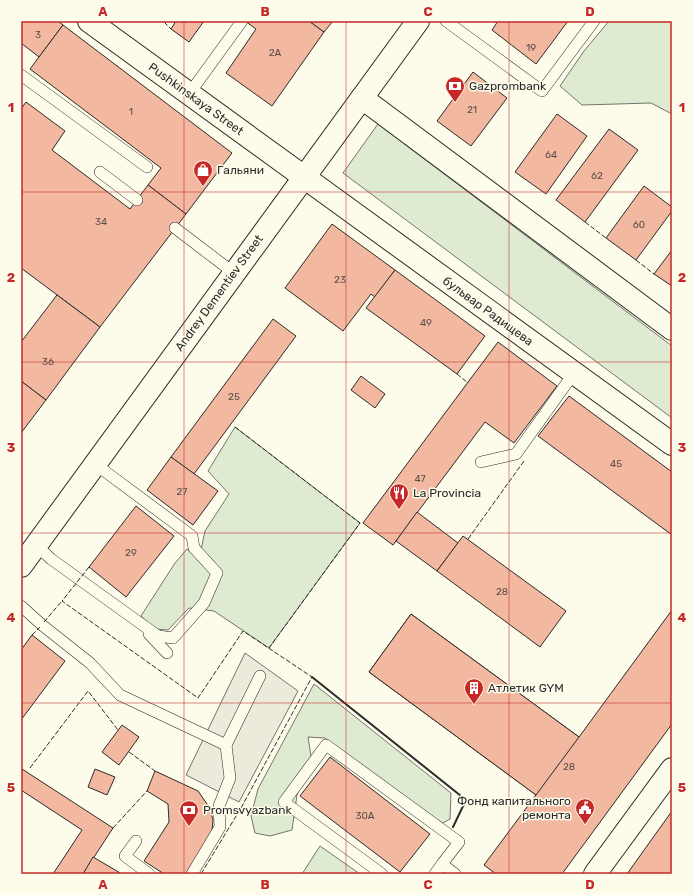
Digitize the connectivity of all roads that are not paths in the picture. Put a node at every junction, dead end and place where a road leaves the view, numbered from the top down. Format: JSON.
{"nodes":[{"id":1,"x":89,"y":21,"type":"edge"},
{"id":2,"x":242,"y":21,"type":"edge"},
{"id":3,"x":418,"y":21,"type":"edge"},
{"id":4,"x":446,"y":21,"type":"edge"},
{"id":5,"x":594,"y":21,"type":"edge"},
{"id":6,"x":21,"y":75,"type":"edge"},
{"id":7,"x":189,"y":94,"type":"junction"},
{"id":8,"x":362,"y":98,"type":"junction"},
{"id":9,"x":147,"y":167,"type":"dead end"},
{"id":10,"x":100,"y":172,"type":"dead end"},
{"id":11,"x":304,"y":177,"type":"junction"},
{"id":12,"x":137,"y":200,"type":"dead end"},
{"id":13,"x":175,"y":228,"type":"dead end"},
{"id":14,"x":234,"y":273,"type":"junction"},
{"id":15,"x":672,"y":329,"type":"edge"},
{"id":16,"x":574,"y":373,"type":"junction"},
{"id":17,"x":672,"y":444,"type":"edge"},
{"id":18,"x":481,"y":462,"type":"dead end"},
{"id":19,"x":95,"y":464,"type":"junction"},
{"id":20,"x":36,"y":545,"type":"junction"},
{"id":21,"x":21,"y":566,"type":"edge"},
{"id":22,"x":21,"y":606,"type":"edge"},
{"id":23,"x":134,"y":619,"type":"junction"},
{"id":24,"x":167,"y":653,"type":"dead end"},
{"id":25,"x":260,"y":676,"type":"dead end"},
{"id":26,"x":226,"y":745,"type":"junction"},
{"id":27,"x":672,"y":769,"type":"edge"},
{"id":28,"x":136,"y":842,"type":"dead end"},
{"id":29,"x":442,"y":864,"type":"junction"},
{"id":30,"x":149,"y":874,"type":"edge"},
{"id":31,"x":192,"y":874,"type":"edge"},
{"id":32,"x":382,"y":874,"type":"edge"},
{"id":33,"x":435,"y":874,"type":"edge"},
{"id":34,"x":456,"y":874,"type":"edge"},
{"id":35,"x":595,"y":874,"type":"edge"}],
"edges":[{"from":1,"to":7,"type":"street","name":"Pushkinskaya Street"},
{"from":2,"to":7,"type":"lane"},
{"from":3,"to":8,"type":"street","name":"Andrey Dementiev Street"},
{"from":4,"to":5,"type":"lane"},
{"from":6,"to":9,"type":"lane"},
{"from":7,"to":11,"type":"street","name":"Pushkinskaya Street"},
{"from":8,"to":11,"type":"street","name":"Andrey Dementiev Street"},
{"from":8,"to":15,"type":"street"},
{"from":10,"to":12,"type":"lane"},
{"from":11,"to":14,"type":"street","name":"Andrey Dementiev Street"},
{"from":11,"to":16,"type":"street","name":"бульвар Радищева"},
{"from":13,"to":14,"type":"lane"},
{"from":14,"to":19,"type":"street","name":"Andrey Dementiev Street"},
{"from":16,"to":17,"type":"street","name":"бульвар Радищева"},
{"from":16,"to":18,"type":"lane"},
{"from":19,"to":20,"type":"street","name":"Andrey Dementiev Street"},
{"from":19,"to":23,"type":"lane"},
{"from":20,"to":21,"type":"street","name":"Andrey Dementiev Street"},
{"from":20,"to":23,"type":"lane"},
{"from":22,"to":26,"type":"lane"},
{"from":23,"to":24,"type":"lane"},
{"from":25,"to":26,"type":"lane"},
{"from":26,"to":31,"type":"lane"},
{"from":27,"to":35,"type":"street"},
{"from":28,"to":30,"type":"lane"},
{"from":29,"to":32,"type":"lane"},
{"from":29,"to":33,"type":"lane"},
{"from":29,"to":34,"type":"lane"}]}
